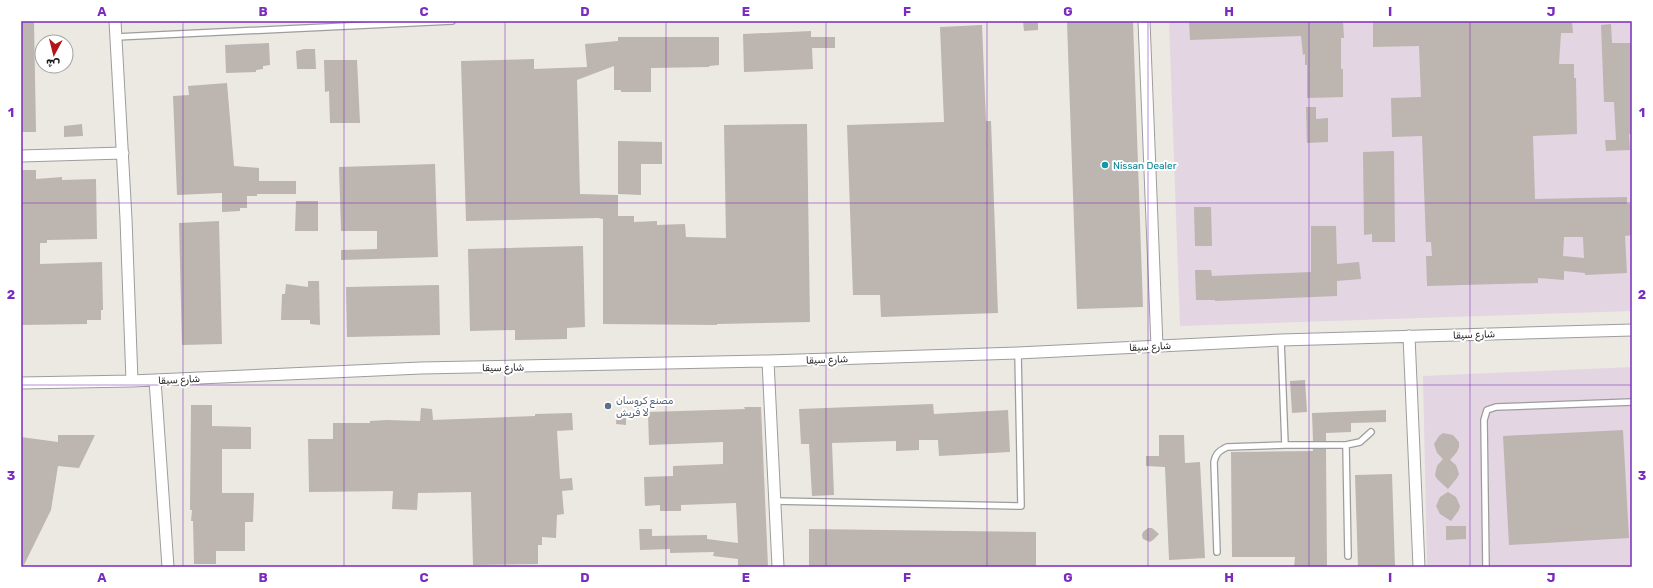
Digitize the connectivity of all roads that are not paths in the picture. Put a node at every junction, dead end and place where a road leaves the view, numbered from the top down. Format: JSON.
{"nodes":[{"id":1,"x":115,"y":21,"type":"edge"},
{"id":2,"x":452,"y":21,"type":"edge"},
{"id":3,"x":1144,"y":21,"type":"edge"},
{"id":4,"x":116,"y":38,"type":"junction"},
{"id":5,"x":123,"y":152,"type":"junction"},
{"id":6,"x":21,"y":156,"type":"edge"},
{"id":7,"x":1632,"y":330,"type":"edge"},
{"id":8,"x":1409,"y":336,"type":"junction"},
{"id":9,"x":1281,"y":340,"type":"junction"},
{"id":10,"x":1157,"y":346,"type":"junction"},
{"id":11,"x":1018,"y":353,"type":"junction"},
{"id":12,"x":768,"y":361,"type":"junction"},
{"id":13,"x":155,"y":380,"type":"junction"},
{"id":14,"x":132,"y":381,"type":"junction"},
{"id":15,"x":21,"y":383,"type":"edge"},
{"id":16,"x":1632,"y":402,"type":"edge"},
{"id":17,"x":1372,"y":432,"type":"dead end"},
{"id":18,"x":1285,"y":445,"type":"junction"},
{"id":19,"x":1346,"y":445,"type":"junction"},
{"id":20,"x":774,"y":500,"type":"junction"},
{"id":21,"x":1217,"y":552,"type":"dead end"},
{"id":22,"x":1348,"y":556,"type":"dead end"},
{"id":23,"x":168,"y":567,"type":"edge"},
{"id":24,"x":778,"y":567,"type":"edge"},
{"id":25,"x":1419,"y":567,"type":"edge"},
{"id":26,"x":1486,"y":567,"type":"edge"}],
"edges":[{"from":1,"to":4,"type":"street"},
{"from":2,"to":4,"type":"lane"},
{"from":3,"to":10,"type":"street"},
{"from":4,"to":5,"type":"street"},
{"from":5,"to":6,"type":"street"},
{"from":5,"to":14,"type":"street"},
{"from":7,"to":8,"type":"street","name":"شارع سيقا"},
{"from":8,"to":9,"type":"street","name":"شارع سيقا"},
{"from":8,"to":25,"type":"street"},
{"from":9,"to":10,"type":"street","name":"شارع سيقا"},
{"from":9,"to":18,"type":"lane"},
{"from":10,"to":11,"type":"street","name":"شارع سيقا"},
{"from":11,"to":12,"type":"street","name":"شارع سيقا"},
{"from":11,"to":20,"type":"lane"},
{"from":12,"to":13,"type":"street","name":"شارع سيقا"},
{"from":12,"to":20,"type":"street"},
{"from":13,"to":14,"type":"street","name":"شارع سيقا"},
{"from":13,"to":23,"type":"street"},
{"from":14,"to":15,"type":"street","name":"شارع سيقا"},
{"from":16,"to":26,"type":"lane"},
{"from":17,"to":19,"type":"lane"},
{"from":18,"to":19,"type":"lane"},
{"from":18,"to":21,"type":"lane"},
{"from":19,"to":22,"type":"lane"},
{"from":20,"to":24,"type":"street"}]}
